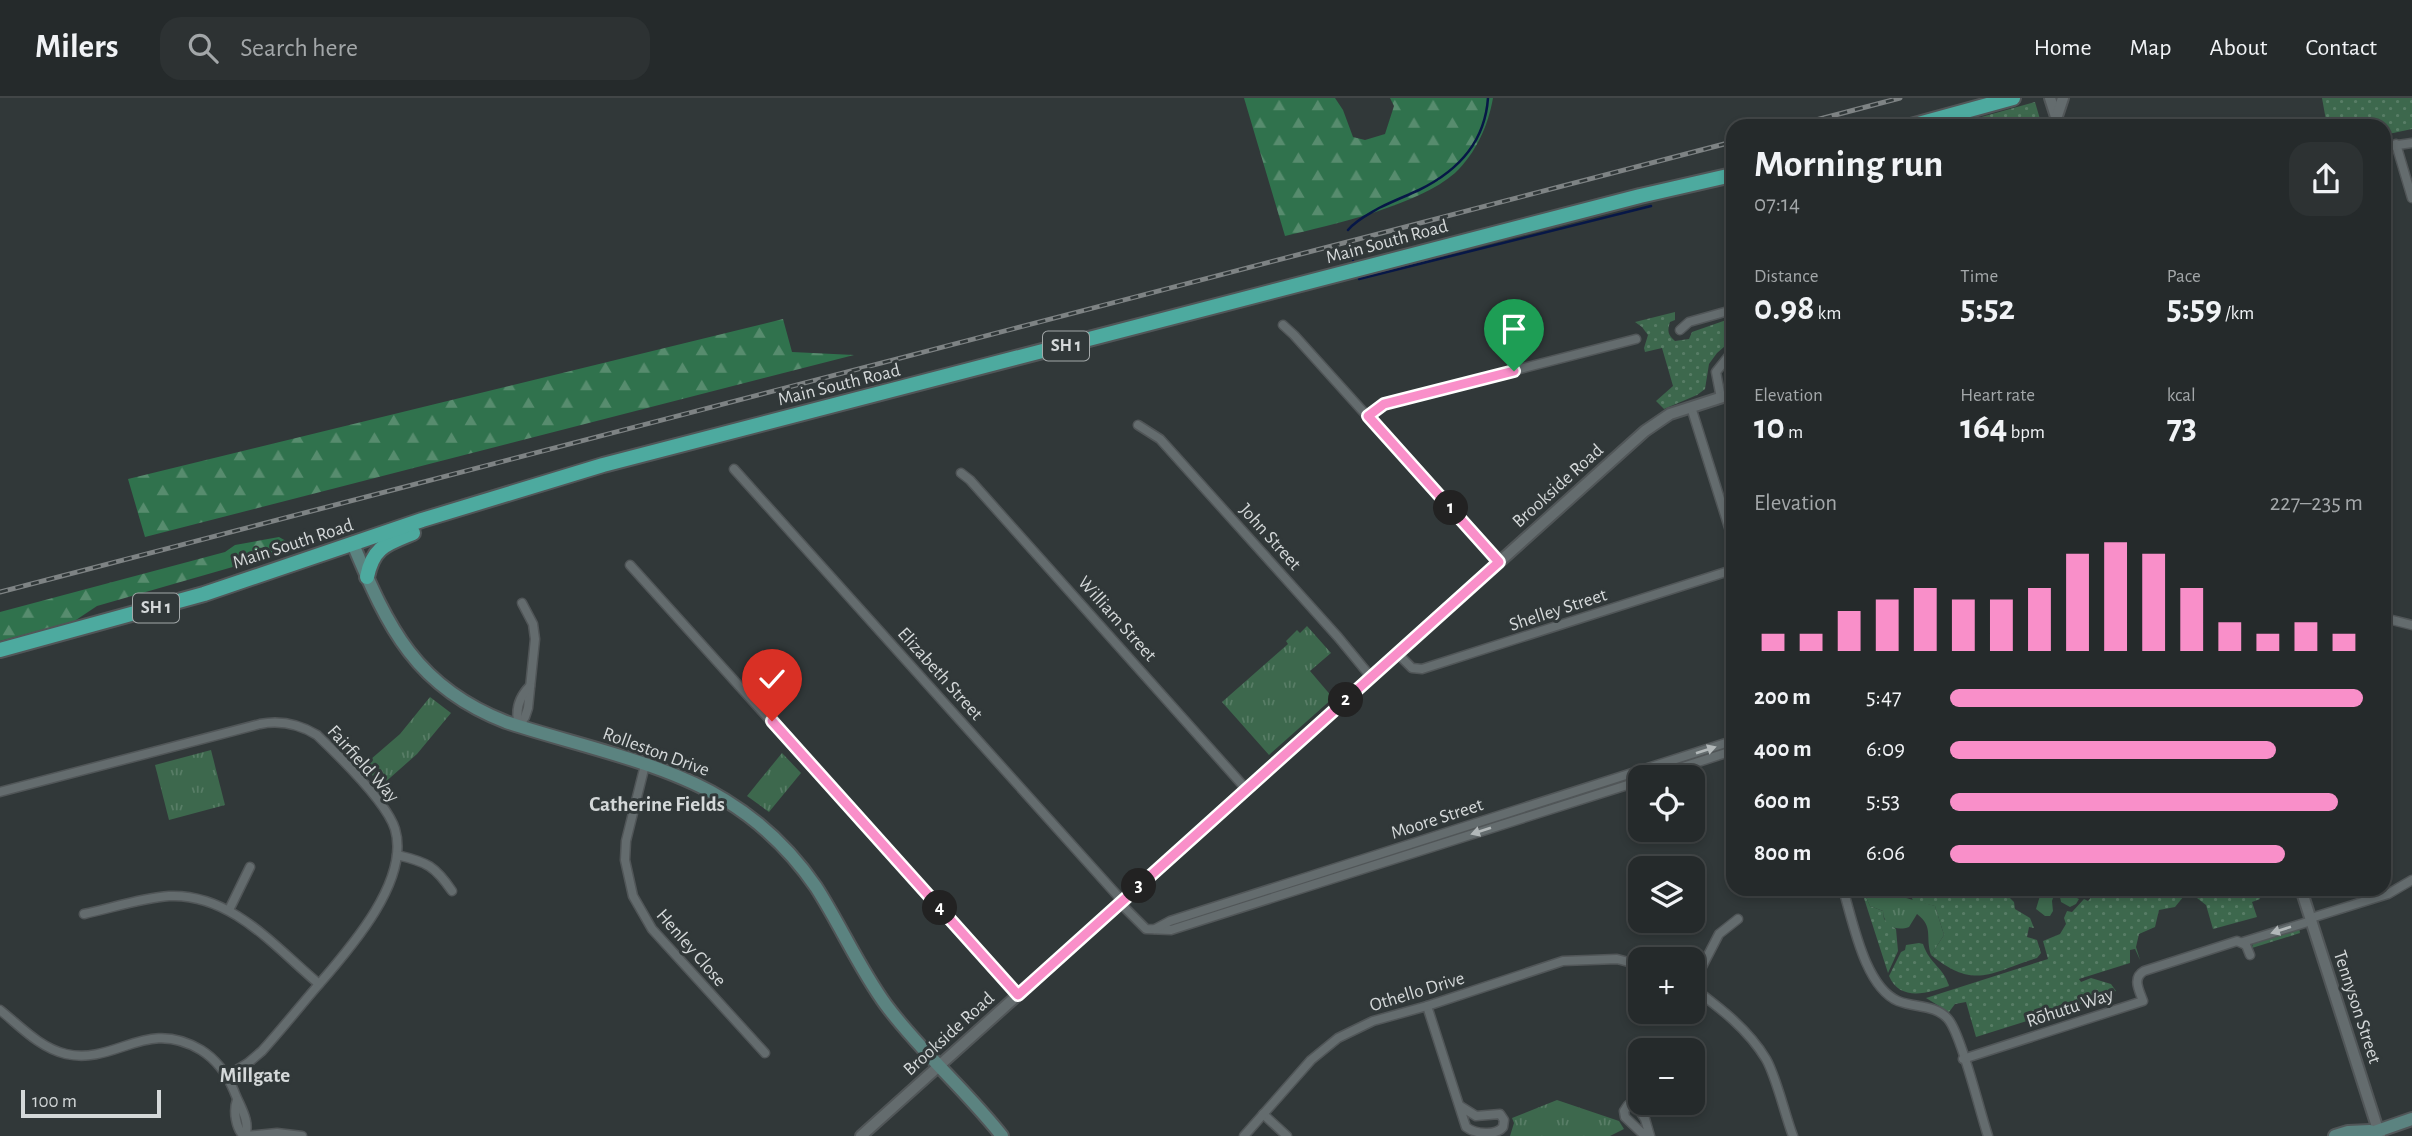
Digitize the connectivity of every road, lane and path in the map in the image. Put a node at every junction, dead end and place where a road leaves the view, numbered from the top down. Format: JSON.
{"nodes":[{"id":1,"x":2013,"y":98,"type":"edge"},
{"id":2,"x":2050,"y":98,"type":"edge"},
{"id":3,"x":2063,"y":98,"type":"edge"},
{"id":4,"x":1954,"y":119,"type":"edge"},
{"id":5,"x":2057,"y":119,"type":"edge"},
{"id":6,"x":2059,"y":119,"type":"edge"},
{"id":7,"x":2412,"y":143,"type":"edge"},
{"id":8,"x":2396,"y":144,"type":"junction"},
{"id":9,"x":2391,"y":146,"type":"edge"},
{"id":10,"x":1726,"y":171,"type":"edge"},
{"id":11,"x":1726,"y":176,"type":"edge"},
{"id":12,"x":1694,"y":182,"type":"junction"},
{"id":13,"x":2412,"y":198,"type":"edge"},
{"id":14,"x":1726,"y":312,"type":"edge"},
{"id":15,"x":1283,"y":325,"type":"dead end"},
{"id":16,"x":1680,"y":330,"type":"dead end"},
{"id":17,"x":1636,"y":339,"type":"dead end"},
{"id":18,"x":1726,"y":358,"type":"edge"},
{"id":19,"x":1726,"y":396,"type":"edge"},
{"id":20,"x":1721,"y":397,"type":"junction"},
{"id":21,"x":1691,"y":407,"type":"junction"},
{"id":22,"x":1368,"y":416,"type":"junction"},
{"id":23,"x":1139,"y":425,"type":"dead end"},
{"id":24,"x":734,"y":469,"type":"dead end"},
{"id":25,"x":961,"y":472,"type":"dead end"},
{"id":26,"x":493,"y":497,"type":"junction"},
{"id":27,"x":1726,"y":518,"type":"edge"},
{"id":28,"x":354,"y":544,"type":"junction"},
{"id":29,"x":1499,"y":562,"type":"junction"},
{"id":30,"x":629,"y":565,"type":"dead end"},
{"id":31,"x":1726,"y":572,"type":"edge"},
{"id":32,"x":367,"y":578,"type":"junction"},
{"id":33,"x":522,"y":603,"type":"dead end"},
{"id":34,"x":2391,"y":620,"type":"edge"},
{"id":35,"x":2412,"y":625,"type":"edge"},
{"id":36,"x":0,"y":650,"type":"edge"},
{"id":37,"x":1398,"y":654,"type":"junction"},
{"id":38,"x":1371,"y":677,"type":"junction"},
{"id":39,"x":519,"y":726,"type":"junction"},
{"id":40,"x":1726,"y":743,"type":"edge"},
{"id":41,"x":1726,"y":753,"type":"edge"},
{"id":42,"x":645,"y":765,"type":"junction"},
{"id":43,"x":1689,"y":765,"type":"edge"},
{"id":44,"x":1628,"y":785,"type":"edge"},
{"id":45,"x":1247,"y":790,"type":"junction"},
{"id":46,"x":0,"y":792,"type":"edge"},
{"id":47,"x":397,"y":855,"type":"junction"},
{"id":48,"x":250,"y":867,"type":"dead end"},
{"id":49,"x":2412,"y":880,"type":"edge"},
{"id":50,"x":452,"y":891,"type":"dead end"},
{"id":51,"x":2391,"y":892,"type":"edge"},
{"id":52,"x":1845,"y":896,"type":"edge"},
{"id":53,"x":2303,"y":896,"type":"edge"},
{"id":54,"x":2382,"y":896,"type":"edge"},
{"id":55,"x":1121,"y":902,"type":"junction"},
{"id":56,"x":229,"y":910,"type":"junction"},
{"id":57,"x":84,"y":914,"type":"dead end"},
{"id":58,"x":1738,"y":919,"type":"dead end"},
{"id":59,"x":2311,"y":919,"type":"junction"},
{"id":60,"x":1153,"y":931,"type":"junction"},
{"id":61,"x":2243,"y":941,"type":"junction"},
{"id":62,"x":2250,"y":955,"type":"dead end"},
{"id":63,"x":1705,"y":961,"type":"edge"},
{"id":64,"x":1628,"y":962,"type":"edge"},
{"id":65,"x":319,"y":984,"type":"junction"},
{"id":66,"x":1018,"y":995,"type":"junction"},
{"id":67,"x":1705,"y":997,"type":"edge"},
{"id":68,"x":1427,"y":1006,"type":"junction"},
{"id":69,"x":0,"y":1010,"type":"edge"},
{"id":70,"x":765,"y":1053,"type":"dead end"},
{"id":71,"x":1964,"y":1059,"type":"junction"},
{"id":72,"x":939,"y":1066,"type":"junction"},
{"id":73,"x":227,"y":1076,"type":"junction"},
{"id":74,"x":1460,"y":1106,"type":"junction"},
{"id":75,"x":1263,"y":1114,"type":"junction"},
{"id":76,"x":2412,"y":1119,"type":"edge"},
{"id":77,"x":2379,"y":1133,"type":"edge"},
{"id":78,"x":245,"y":1136,"type":"edge"},
{"id":79,"x":302,"y":1136,"type":"edge"},
{"id":80,"x":861,"y":1136,"type":"edge"},
{"id":81,"x":1002,"y":1136,"type":"edge"},
{"id":82,"x":1244,"y":1136,"type":"edge"},
{"id":83,"x":1287,"y":1136,"type":"edge"},
{"id":84,"x":1645,"y":1136,"type":"edge"},
{"id":85,"x":1650,"y":1136,"type":"edge"},
{"id":86,"x":1793,"y":1136,"type":"edge"},
{"id":87,"x":1988,"y":1136,"type":"edge"},
{"id":88,"x":2335,"y":1136,"type":"edge"},
{"id":89,"x":2363,"y":1136,"type":"edge"}],
"edges":[{"from":1,"to":4,"type":"highway"},
{"from":2,"to":5,"type":"street"},
{"from":3,"to":6,"type":"street"},
{"from":7,"to":8,"type":"street"},
{"from":8,"to":9,"type":"street"},
{"from":8,"to":13,"type":"street"},
{"from":10,"to":12,"type":"highway","name":"Main South Road","number":"SH 1"},
{"from":11,"to":12,"type":"highway","name":"Main South Road","number":"SH 1"},
{"from":12,"to":26,"type":"highway","name":"Main South Road","number":"SH 1"},
{"from":14,"to":16,"type":"street"},
{"from":15,"to":22,"type":"street"},
{"from":17,"to":22,"type":"street"},
{"from":18,"to":20,"type":"street"},
{"from":19,"to":20,"type":"street","name":"Brookside Road"},
{"from":20,"to":21,"type":"street","name":"Brookside Road"},
{"from":21,"to":27,"type":"street"},
{"from":21,"to":29,"type":"street","name":"Brookside Road"},
{"from":22,"to":29,"type":"street"},
{"from":23,"to":38,"type":"street","name":"John Street"},
{"from":24,"to":55,"type":"street","name":"Elizabeth Street"},
{"from":25,"to":45,"type":"street","name":"William Street"},
{"from":26,"to":28,"type":"highway","name":"Main South Road","number":"SH 1"},
{"from":26,"to":32,"type":"highway"},
{"from":28,"to":32,"type":"main road","name":"Rolleston Drive"},
{"from":28,"to":36,"type":"highway","name":"Main South Road","number":"SH 1"},
{"from":29,"to":37,"type":"street","name":"Brookside Road"},
{"from":30,"to":66,"type":"street"},
{"from":31,"to":37,"type":"street","name":"Shelley Street"},
{"from":32,"to":39,"type":"main road","name":"Rolleston Drive"},
{"from":33,"to":39,"type":"street"},
{"from":34,"to":35,"type":"street"},
{"from":37,"to":38,"type":"street","name":"Brookside Road"},
{"from":38,"to":45,"type":"street","name":"Brookside Road"},
{"from":39,"to":42,"type":"main road","name":"Rolleston Drive"},
{"from":60,"to":40,"type":"street","name":"Moore Street","one_way":true},
{"from":41,"to":43,"type":"street"},
{"from":42,"to":70,"type":"street","name":"Henley Close"},
{"from":42,"to":72,"type":"main road","name":"Rolleston Drive"},
{"from":44,"to":60,"type":"street","name":"Moore Street","one_way":true},
{"from":45,"to":55,"type":"street","name":"Brookside Road"},
{"from":46,"to":47,"type":"street","name":"Fairfield Way"},
{"from":47,"to":50,"type":"street"},
{"from":47,"to":65,"type":"street","name":"Fairfield Way"},
{"from":48,"to":56,"type":"street"},
{"from":49,"to":51,"type":"street","name":"Rōhutu Way"},
{"from":52,"to":71,"type":"street"},
{"from":53,"to":59,"type":"street","name":"Tennyson Street"},
{"from":54,"to":59,"type":"street","name":"Rōhutu Way"},
{"from":55,"to":60,"type":"street"},
{"from":55,"to":66,"type":"street","name":"Brookside Road"},
{"from":56,"to":57,"type":"street"},
{"from":56,"to":65,"type":"street"},
{"from":58,"to":63,"type":"street"},
{"from":59,"to":61,"type":"street","name":"Rōhutu Way","one_way":true},
{"from":59,"to":77,"type":"street","name":"Tennyson Street"},
{"from":61,"to":62,"type":"street"},
{"from":61,"to":71,"type":"street","name":"Rōhutu Way"},
{"from":64,"to":68,"type":"street","name":"Othello Drive"},
{"from":65,"to":73,"type":"street","name":"Fairfield Way"},
{"from":66,"to":72,"type":"street","name":"Brookside Road"},
{"from":67,"to":86,"type":"street"},
{"from":68,"to":74,"type":"street"},
{"from":68,"to":75,"type":"street","name":"Othello Drive"},
{"from":69,"to":73,"type":"street"},
{"from":71,"to":87,"type":"street"},
{"from":72,"to":80,"type":"street","name":"Brookside Road"},
{"from":72,"to":81,"type":"main road","name":"Rolleston Drive"},
{"from":73,"to":78,"type":"street"},
{"from":74,"to":74,"type":"street"},
{"from":75,"to":82,"type":"street","name":"Othello Drive"},
{"from":75,"to":83,"type":"street"},
{"from":76,"to":77,"type":"main road"},
{"from":77,"to":88,"type":"main road"},
{"from":77,"to":89,"type":"main road"},
{"from":78,"to":79,"type":"street"},
{"from":84,"to":85,"type":"street"}]}
